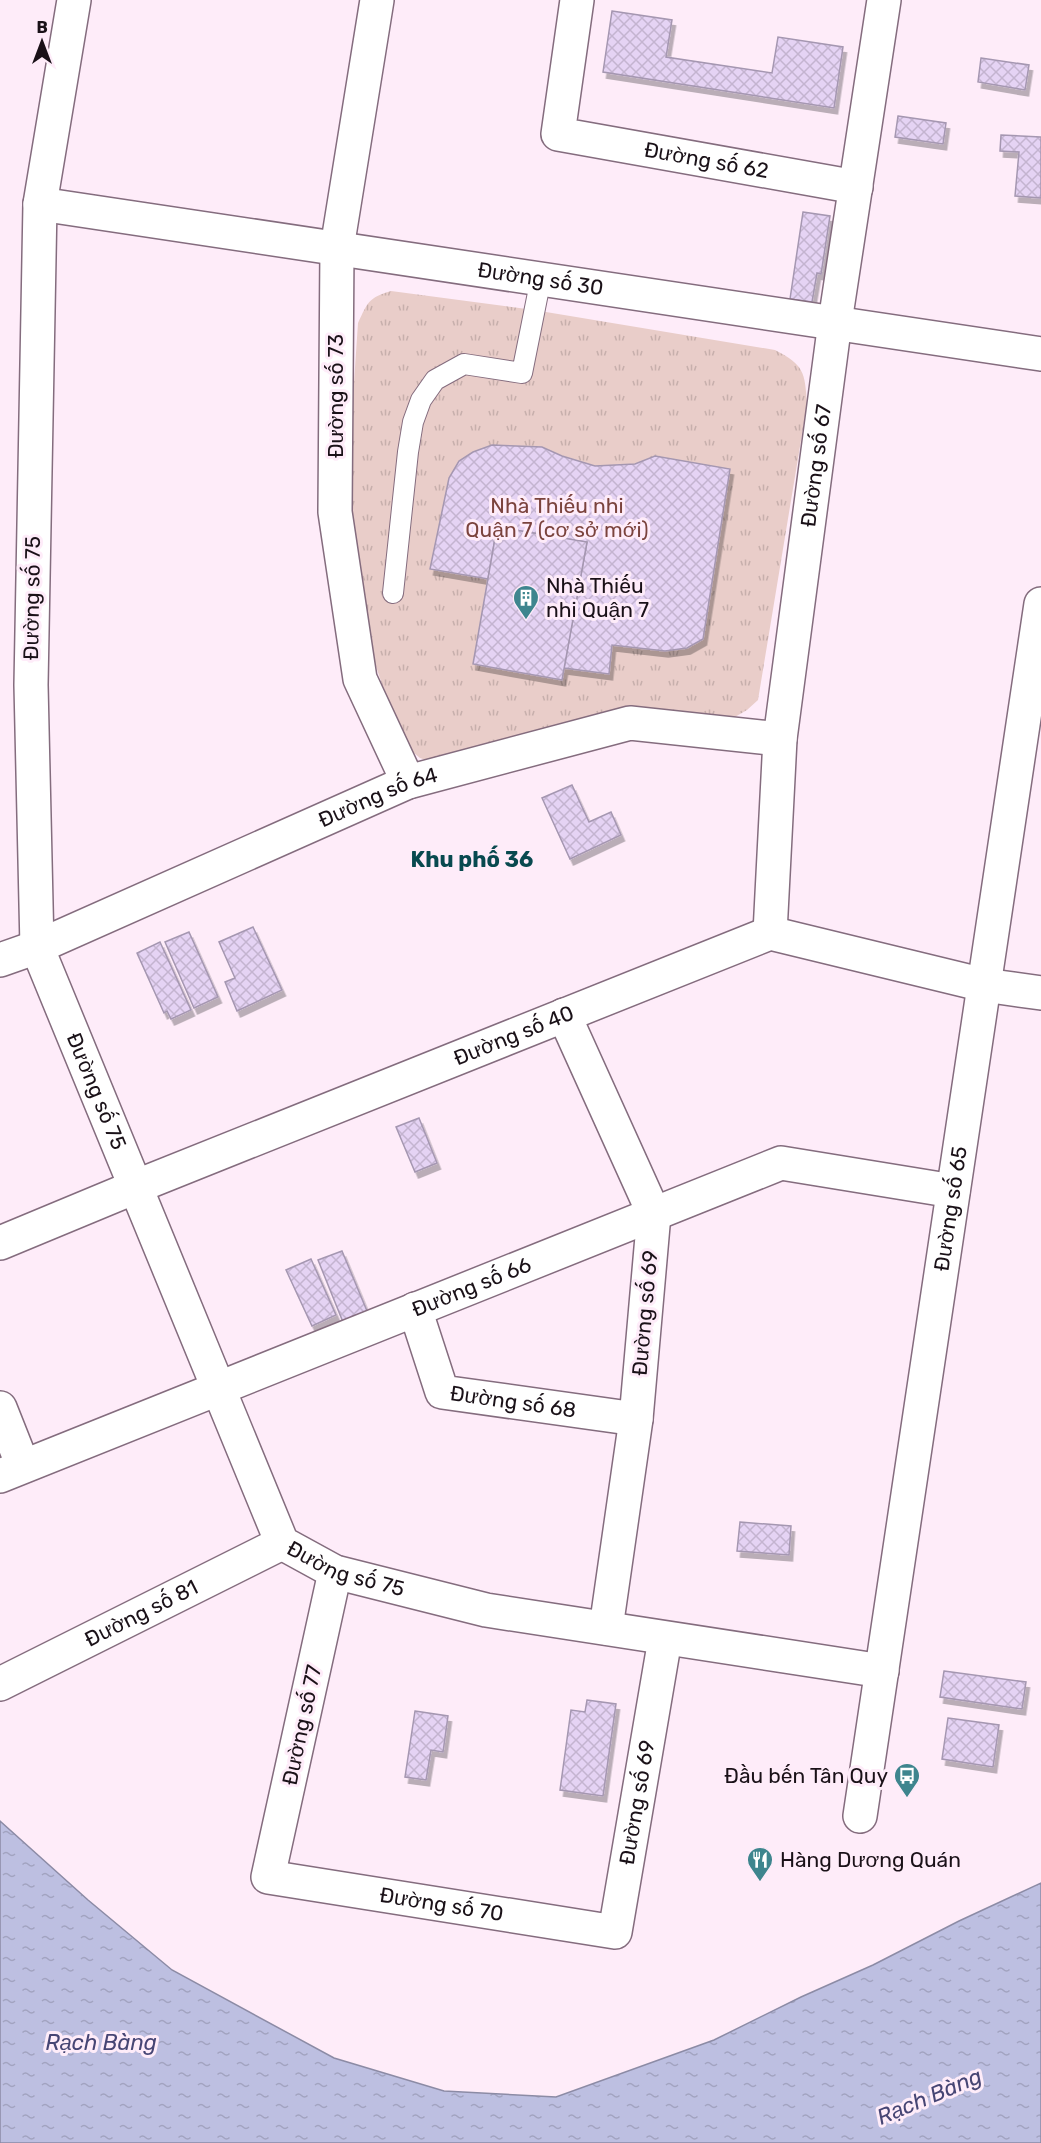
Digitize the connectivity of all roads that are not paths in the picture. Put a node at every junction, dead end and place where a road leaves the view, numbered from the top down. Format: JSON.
{"nodes":[{"id":1,"x":74,"y":0,"type":"edge"},
{"id":2,"x":377,"y":0,"type":"edge"},
{"id":3,"x":576,"y":0,"type":"edge"},
{"id":4,"x":884,"y":0,"type":"edge"},
{"id":5,"x":856,"y":187,"type":"junction"},
{"id":6,"x":40,"y":204,"type":"junction"},
{"id":7,"x":337,"y":248,"type":"junction"},
{"id":8,"x":541,"y":278,"type":"junction"},
{"id":9,"x":835,"y":322,"type":"junction"},
{"id":10,"x":1041,"y":354,"type":"edge"},
{"id":11,"x":393,"y":593,"type":"dead end"},
{"id":12,"x":1041,"y":604,"type":"edge"},
{"id":13,"x":780,"y":738,"type":"junction"},
{"id":14,"x":1030,"y":755,"type":"edge"},
{"id":15,"x":408,"y":782,"type":"junction"},
{"id":16,"x":770,"y":933,"type":"junction"},
{"id":17,"x":37,"y":947,"type":"junction"},
{"id":18,"x":0,"y":960,"type":"edge"},
{"id":19,"x":984,"y":985,"type":"junction"},
{"id":20,"x":1041,"y":993,"type":"edge"},
{"id":21,"x":564,"y":1015,"type":"junction"},
{"id":22,"x":135,"y":1187,"type":"junction"},
{"id":23,"x":953,"y":1191,"type":"junction"},
{"id":24,"x":654,"y":1214,"type":"junction"},
{"id":25,"x":0,"y":1244,"type":"edge"},
{"id":26,"x":415,"y":1309,"type":"junction"},
{"id":27,"x":219,"y":1388,"type":"junction"},
{"id":28,"x":0,"y":1408,"type":"edge"},
{"id":29,"x":636,"y":1419,"type":"junction"},
{"id":30,"x":12,"y":1471,"type":"edge"},
{"id":31,"x":282,"y":1543,"type":"junction"},
{"id":32,"x":335,"y":1572,"type":"junction"},
{"id":33,"x":606,"y":1628,"type":"junction"},
{"id":34,"x":665,"y":1639,"type":"junction"},
{"id":35,"x":882,"y":1671,"type":"junction"},
{"id":36,"x":0,"y":1684,"type":"edge"},
{"id":37,"x":860,"y":1816,"type":"dead end"},
{"id":38,"x":268,"y":1877,"type":"joint"},
{"id":39,"x":615,"y":1932,"type":"joint"}],
"edges":[{"from":1,"to":6,"type":"street","name":"Đường số 75"},
{"from":2,"to":7,"type":"street","name":"Đường số 73"},
{"from":3,"to":5,"type":"street","name":"Đường số 62"},
{"from":4,"to":5,"type":"street","name":"Đường số 67"},
{"from":5,"to":9,"type":"street","name":"Đường số 67"},
{"from":6,"to":7,"type":"street","name":"Đường số 30"},
{"from":6,"to":17,"type":"street","name":"Đường số 75"},
{"from":7,"to":8,"type":"street","name":"Đường số 30"},
{"from":7,"to":15,"type":"street","name":"Đường số 73"},
{"from":8,"to":9,"type":"street","name":"Đường số 30"},
{"from":8,"to":11,"type":"lane"},
{"from":9,"to":10,"type":"street","name":"Đường số 30"},
{"from":9,"to":13,"type":"street","name":"Đường số 67"},
{"from":12,"to":14,"type":"street","name":"Đường số 65"},
{"from":13,"to":15,"type":"street","name":"Đường số 64"},
{"from":13,"to":16,"type":"street","name":"Đường số 67"},
{"from":14,"to":19,"type":"street","name":"Đường số 65"},
{"from":15,"to":17,"type":"street","name":"Đường số 64"},
{"from":16,"to":19,"type":"street"},
{"from":16,"to":21,"type":"street","name":"Đường số 40"},
{"from":17,"to":18,"type":"street","name":"Đường số 64"},
{"from":17,"to":22,"type":"street","name":"Đường số 75"},
{"from":19,"to":20,"type":"street"},
{"from":19,"to":23,"type":"street","name":"Đường số 65"},
{"from":21,"to":22,"type":"street","name":"Đường số 40"},
{"from":21,"to":24,"type":"street","name":"Đường số 69"},
{"from":22,"to":25,"type":"street","name":"Đường số 40"},
{"from":22,"to":27,"type":"street","name":"Đường số 75"},
{"from":23,"to":24,"type":"street","name":"Đường số 66"},
{"from":23,"to":35,"type":"street","name":"Đường số 65"},
{"from":24,"to":26,"type":"street","name":"Đường số 66"},
{"from":24,"to":29,"type":"street","name":"Đường số 69"},
{"from":26,"to":27,"type":"street","name":"Đường số 66"},
{"from":26,"to":29,"type":"street","name":"Đường số 68"},
{"from":27,"to":30,"type":"street","name":"Đường số 66"},
{"from":27,"to":31,"type":"street","name":"Đường số 75"},
{"from":28,"to":30,"type":"street"},
{"from":29,"to":33,"type":"street","name":"Đường số 69"},
{"from":31,"to":32,"type":"street","name":"Đường số 75"},
{"from":31,"to":36,"type":"street","name":"Đường số 81"},
{"from":32,"to":33,"type":"street","name":"Đường số 75"},
{"from":32,"to":38,"type":"street","name":"Đường số 77"},
{"from":33,"to":34,"type":"street","name":"Đường số 75"},
{"from":34,"to":35,"type":"street","name":"Đường số 75"},
{"from":34,"to":39,"type":"street","name":"Đường số 69"},
{"from":35,"to":37,"type":"street","name":"Đường số 65"},
{"from":38,"to":39,"type":"street","name":"Đường số 70"}]}
